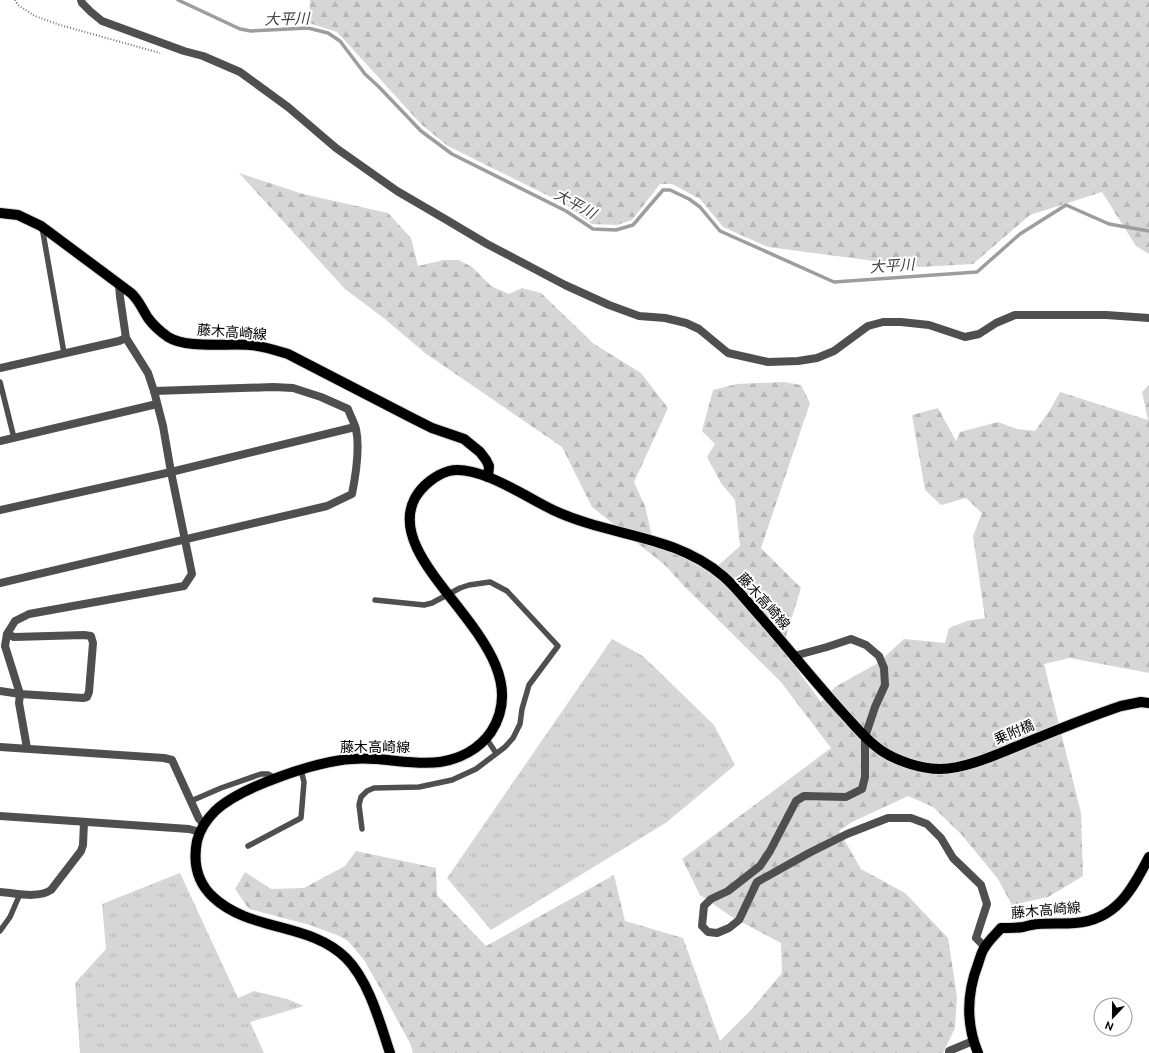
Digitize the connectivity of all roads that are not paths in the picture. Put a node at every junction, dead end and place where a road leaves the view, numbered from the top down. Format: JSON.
{"nodes":[{"id":1,"x":81,"y":0,"type":"edge"},
{"id":2,"x":0,"y":213,"type":"edge"},
{"id":3,"x":41,"y":226,"type":"junction"},
{"id":4,"x":120,"y":285,"type":"junction"},
{"id":5,"x":1149,"y":318,"type":"edge"},
{"id":6,"x":126,"y":338,"type":"junction"},
{"id":7,"x":64,"y":353,"type":"junction"},
{"id":8,"x":0,"y":368,"type":"edge"},
{"id":9,"x":0,"y":382,"type":"edge"},
{"id":10,"x":154,"y":390,"type":"junction"},
{"id":11,"x":157,"y":404,"type":"junction"},
{"id":12,"x":355,"y":427,"type":"junction"},
{"id":13,"x":14,"y":438,"type":"junction"},
{"id":14,"x":0,"y":441,"type":"edge"},
{"id":15,"x":171,"y":472,"type":"junction"},
{"id":16,"x":488,"y":477,"type":"junction"},
{"id":17,"x":0,"y":510,"type":"edge"},
{"id":18,"x":184,"y":539,"type":"junction"},
{"id":19,"x":0,"y":583,"type":"edge"},
{"id":20,"x":449,"y":595,"type":"junction"},
{"id":21,"x":375,"y":600,"type":"dead end"},
{"id":22,"x":7,"y":634,"type":"junction"},
{"id":23,"x":794,"y":656,"type":"junction"},
{"id":24,"x":0,"y":691,"type":"edge"},
{"id":25,"x":20,"y":694,"type":"junction"},
{"id":26,"x":1149,"y":703,"type":"edge"},
{"id":27,"x":865,"y":737,"type":"junction"},
{"id":28,"x":486,"y":738,"type":"junction"},
{"id":29,"x":0,"y":747,"type":"edge"},
{"id":30,"x":27,"y":748,"type":"junction"},
{"id":31,"x":496,"y":753,"type":"junction"},
{"id":32,"x":989,"y":757,"type":"joint"},
{"id":33,"x":300,"y":770,"type":"junction"},
{"id":34,"x":275,"y":778,"type":"junction"},
{"id":35,"x":191,"y":801,"type":"junction"},
{"id":36,"x":0,"y":816,"type":"edge"},
{"id":37,"x":84,"y":822,"type":"junction"},
{"id":38,"x":202,"y":828,"type":"junction"},
{"id":39,"x":362,"y":829,"type":"dead end"},
{"id":40,"x":248,"y":846,"type":"dead end"},
{"id":41,"x":1149,"y":857,"type":"edge"},
{"id":42,"x":0,"y":892,"type":"edge"},
{"id":43,"x":20,"y":894,"type":"junction"},
{"id":44,"x":0,"y":931,"type":"edge"},
{"id":45,"x":985,"y":947,"type":"junction"},
{"id":46,"x":973,"y":1040,"type":"junction"},
{"id":47,"x":390,"y":1053,"type":"edge"},
{"id":48,"x":949,"y":1053,"type":"edge"},
{"id":49,"x":978,"y":1053,"type":"edge"}],
"edges":[{"from":1,"to":5,"type":"street"},
{"from":2,"to":3,"type":"main road","name":"藤木高崎線"},
{"from":3,"to":4,"type":"main road","name":"藤木高崎線"},
{"from":3,"to":7,"type":"lane"},
{"from":4,"to":6,"type":"street"},
{"from":4,"to":16,"type":"main road","name":"藤木高崎線"},
{"from":6,"to":7,"type":"street"},
{"from":6,"to":10,"type":"street"},
{"from":7,"to":8,"type":"street"},
{"from":9,"to":13,"type":"lane"},
{"from":10,"to":11,"type":"street"},
{"from":10,"to":12,"type":"street"},
{"from":11,"to":13,"type":"street"},
{"from":11,"to":15,"type":"street"},
{"from":12,"to":15,"type":"street"},
{"from":12,"to":18,"type":"street"},
{"from":13,"to":14,"type":"street"},
{"from":15,"to":17,"type":"street"},
{"from":15,"to":18,"type":"street"},
{"from":16,"to":20,"type":"main road","name":"藤木高崎線"},
{"from":16,"to":23,"type":"main road","name":"藤木高崎線"},
{"from":18,"to":19,"type":"street"},
{"from":18,"to":22,"type":"street"},
{"from":20,"to":21,"type":"lane"},
{"from":20,"to":28,"type":"main road","name":"藤木高崎線"},
{"from":20,"to":31,"type":"lane"},
{"from":22,"to":25,"type":"street"},
{"from":22,"to":25,"type":"street"},
{"from":23,"to":27,"type":"main road","name":"藤木高崎線"},
{"from":23,"to":27,"type":"street"},
{"from":24,"to":25,"type":"street"},
{"from":25,"to":30,"type":"street"},
{"from":26,"to":32,"type":"main road","name":"乗附橋"},
{"from":27,"to":32,"type":"main road","name":"藤木高崎線"},
{"from":27,"to":45,"type":"street"},
{"from":28,"to":31,"type":"lane"},
{"from":28,"to":33,"type":"main road","name":"藤木高崎線"},
{"from":29,"to":30,"type":"street"},
{"from":30,"to":35,"type":"street"},
{"from":31,"to":39,"type":"lane"},
{"from":33,"to":34,"type":"main road","name":"藤木高崎線"},
{"from":33,"to":40,"type":"lane"},
{"from":34,"to":35,"type":"lane"},
{"from":34,"to":38,"type":"main road","name":"藤木高崎線"},
{"from":35,"to":38,"type":"street"},
{"from":36,"to":37,"type":"street"},
{"from":37,"to":38,"type":"street"},
{"from":37,"to":43,"type":"street"},
{"from":38,"to":47,"type":"main road"},
{"from":41,"to":45,"type":"main road","name":"藤木高崎線"},
{"from":42,"to":43,"type":"street"},
{"from":43,"to":44,"type":"lane"},
{"from":45,"to":46,"type":"main road","name":"藤木高崎線"},
{"from":46,"to":48,"type":"street"},
{"from":46,"to":49,"type":"main road","name":"藤木高崎線"}]}
